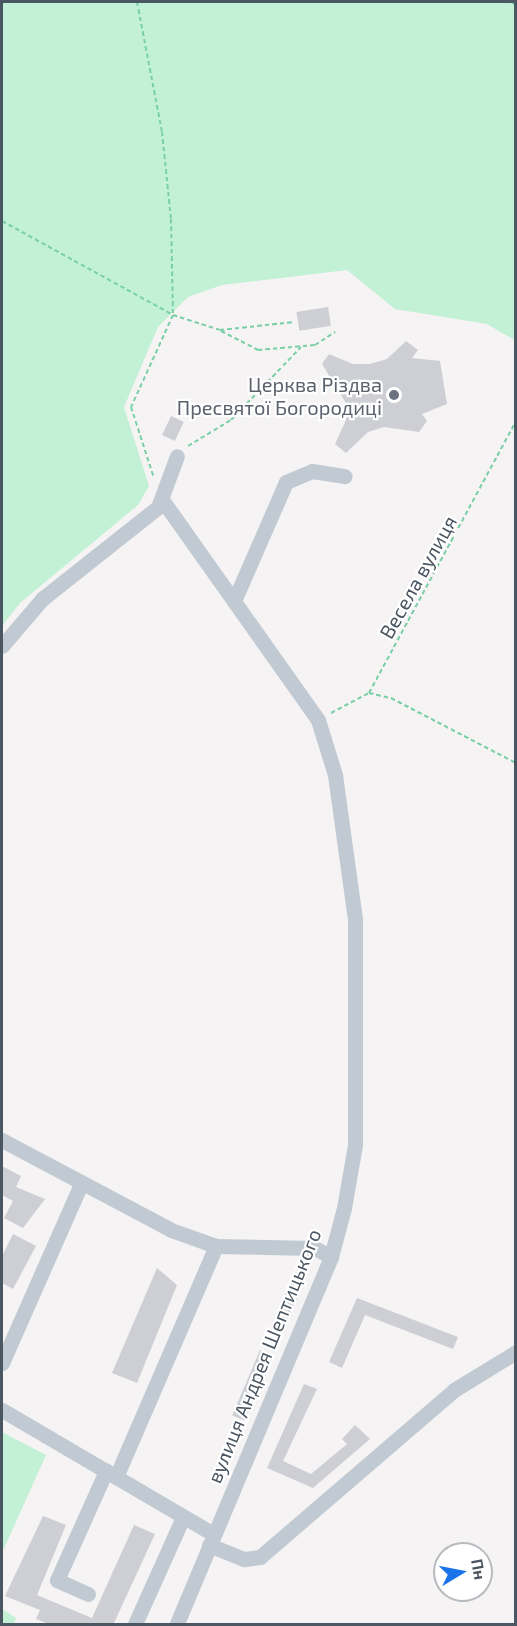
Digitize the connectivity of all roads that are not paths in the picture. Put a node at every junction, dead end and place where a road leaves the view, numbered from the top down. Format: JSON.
{"nodes":[{"id":1,"x":177,"y":456,"type":"road end"},
{"id":2,"x":345,"y":476,"type":"dead end"},
{"id":3,"x":163,"y":501,"type":"junction"},
{"id":4,"x":234,"y":601,"type":"junction"},
{"id":5,"x":2,"y":646,"type":"edge"},
{"id":6,"x":2,"y":1140,"type":"edge"},
{"id":7,"x":81,"y":1184,"type":"junction"},
{"id":8,"x":216,"y":1246,"type":"junction"},
{"id":9,"x":331,"y":1257,"type":"junction"},
{"id":10,"x":516,"y":1352,"type":"edge"},
{"id":11,"x":2,"y":1363,"type":"edge"},
{"id":12,"x":2,"y":1410,"type":"edge"},
{"id":13,"x":111,"y":1474,"type":"junction"},
{"id":14,"x":183,"y":1517,"type":"junction"},
{"id":15,"x":211,"y":1540,"type":"junction"},
{"id":16,"x":88,"y":1594,"type":"dead end"},
{"id":17,"x":141,"y":1622,"type":"edge"},
{"id":18,"x":177,"y":1624,"type":"edge"}],
"edges":[{"from":1,"to":3,"type":"street"},
{"from":2,"to":4,"type":"street"},
{"from":3,"to":4,"type":"street","name":"вулиця Андрея Шептицького"},
{"from":3,"to":5,"type":"street"},
{"from":4,"to":9,"type":"street","name":"вулиця Андрея Шептицького"},
{"from":6,"to":7,"type":"street"},
{"from":7,"to":8,"type":"street"},
{"from":7,"to":11,"type":"street"},
{"from":8,"to":9,"type":"street"},
{"from":8,"to":13,"type":"street"},
{"from":9,"to":15,"type":"street","name":"вулиця Андрея Шептицького"},
{"from":10,"to":15,"type":"street"},
{"from":12,"to":13,"type":"street"},
{"from":13,"to":14,"type":"street"},
{"from":13,"to":16,"type":"street"},
{"from":14,"to":15,"type":"street"},
{"from":14,"to":17,"type":"street"},
{"from":15,"to":18,"type":"street","name":"вулиця Андрея Шептицького"}]}
